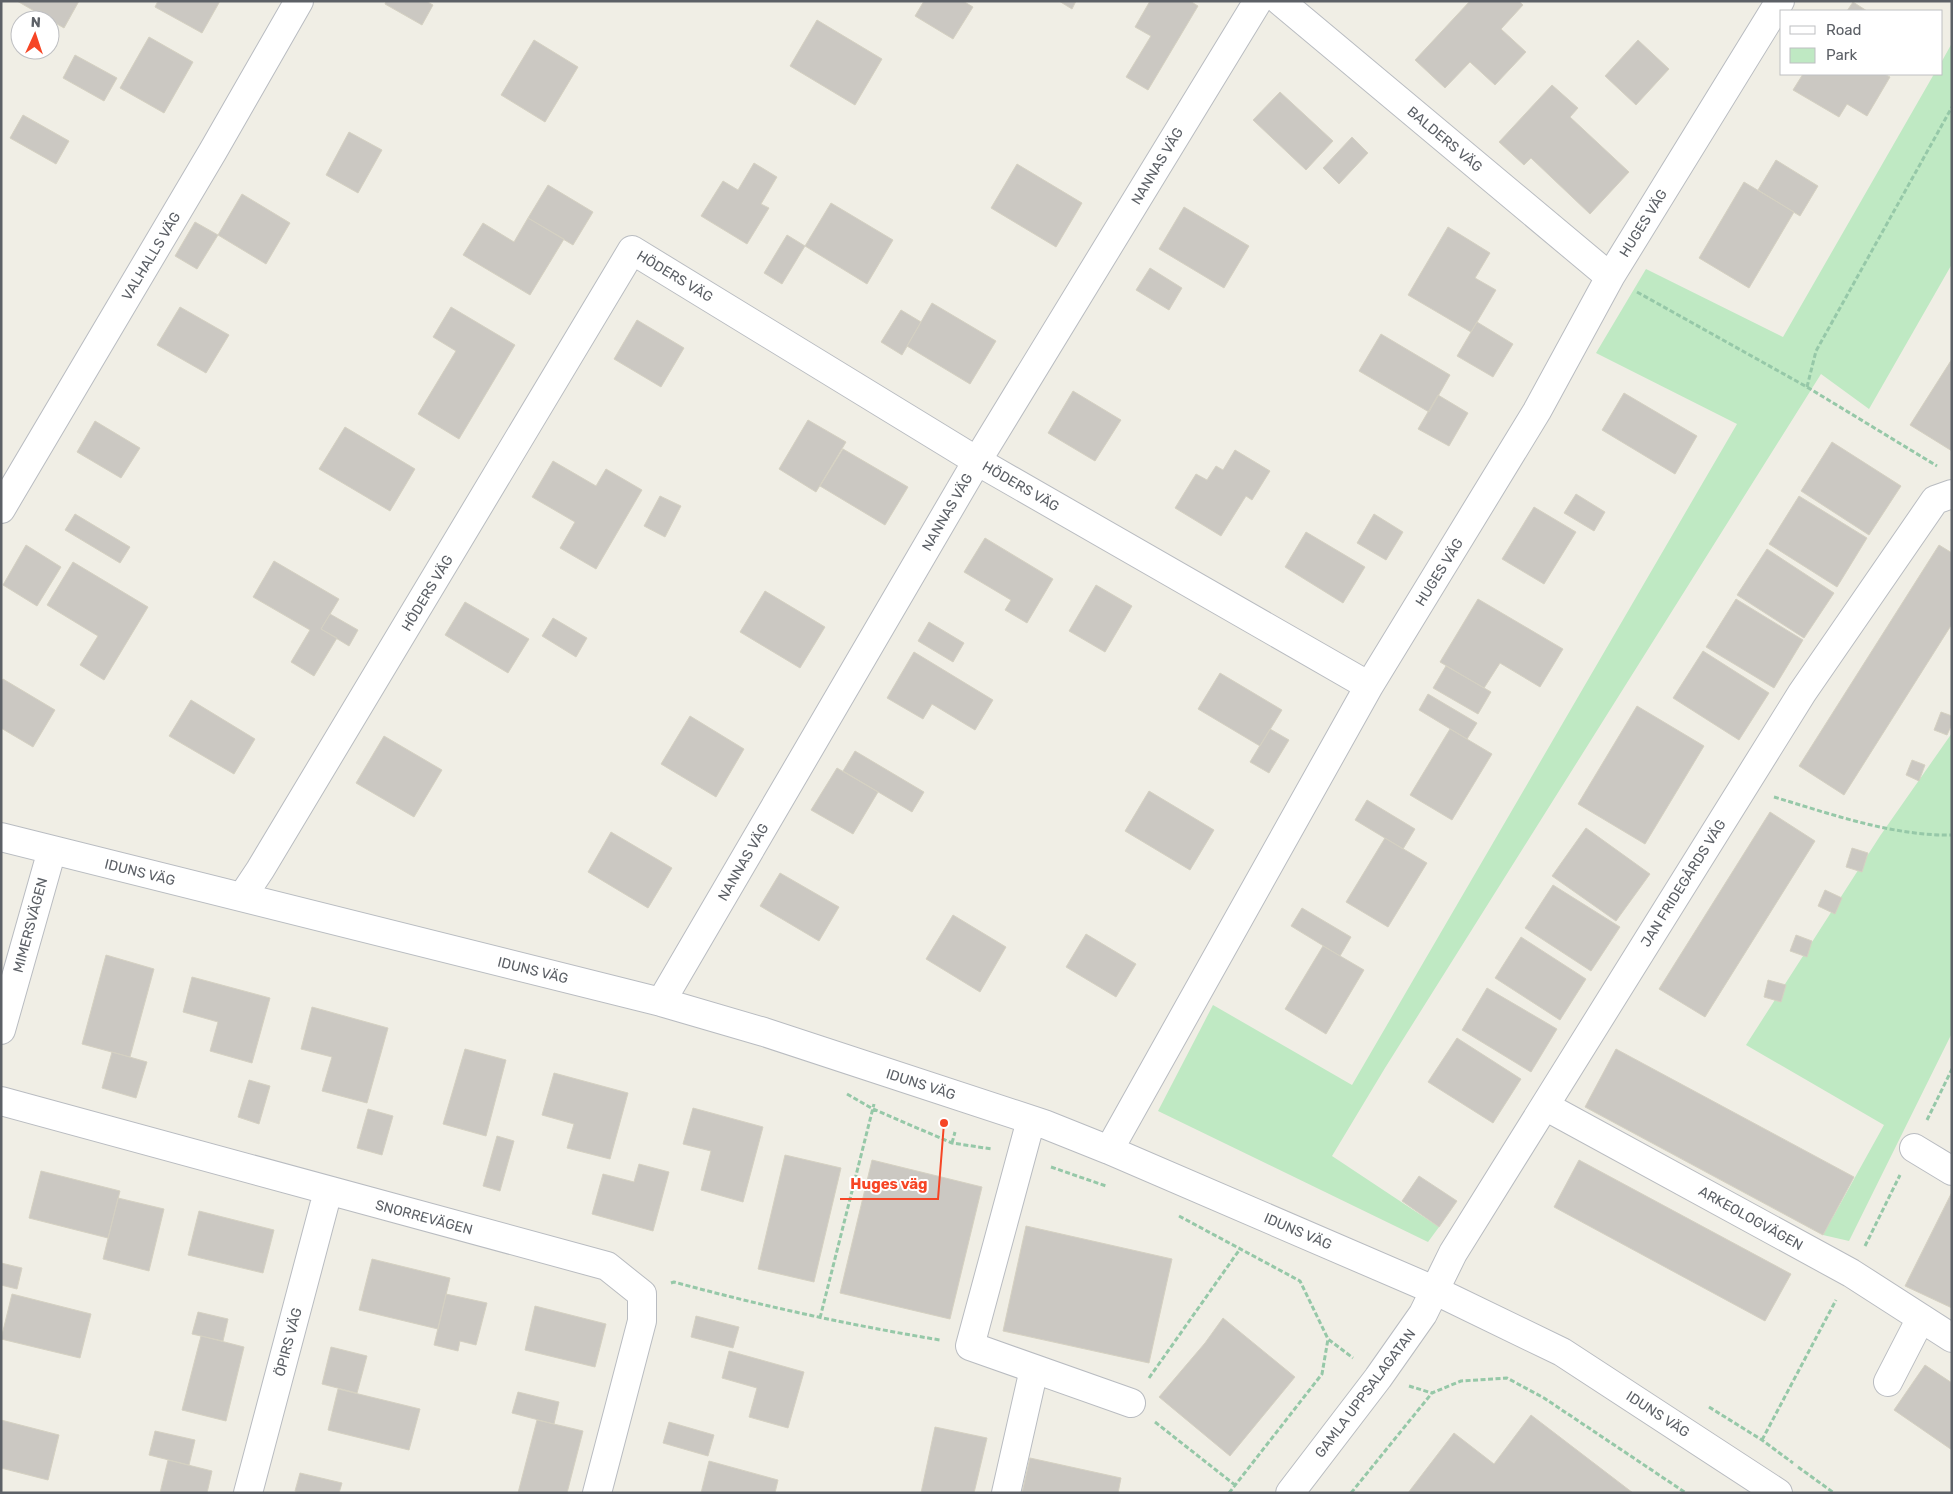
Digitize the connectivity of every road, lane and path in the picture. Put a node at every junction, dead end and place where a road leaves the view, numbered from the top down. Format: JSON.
{"nodes":[{"id":1,"x":300,"y":1,"type":"edge"},
{"id":2,"x":1258,"y":1,"type":"edge"},
{"id":3,"x":1280,"y":1,"type":"edge"},
{"id":4,"x":1780,"y":1,"type":"edge"},
{"id":5,"x":1952,"y":108,"type":"edge"},
{"id":6,"x":1610,"y":277,"type":"junction"},
{"id":7,"x":1807,"y":387,"type":"junction"},
{"id":8,"x":977,"y":461,"type":"junction"},
{"id":9,"x":1937,"y":466,"type":"dead end"},
{"id":10,"x":1952,"y":494,"type":"edge"},
{"id":11,"x":1,"y":509,"type":"edge"},
{"id":12,"x":1369,"y":686,"type":"junction"},
{"id":13,"x":1742,"y":788,"type":"junction"},
{"id":14,"x":1952,"y":834,"type":"edge"},
{"id":15,"x":1,"y":837,"type":"edge"},
{"id":16,"x":52,"y":850,"type":"junction"},
{"id":17,"x":242,"y":897,"type":"junction"},
{"id":18,"x":661,"y":1002,"type":"junction"},
{"id":19,"x":1,"y":1030,"type":"edge"},
{"id":20,"x":841,"y":1090,"type":"dead end"},
{"id":21,"x":1,"y":1101,"type":"edge"},
{"id":22,"x":874,"y":1104,"type":"dead end"},
{"id":23,"x":1545,"y":1106,"type":"junction"},
{"id":24,"x":873,"y":1109,"type":"junction"},
{"id":25,"x":1031,"y":1120,"type":"junction"},
{"id":26,"x":955,"y":1132,"type":"dead end"},
{"id":27,"x":952,"y":1142,"type":"junction"},
{"id":28,"x":1914,"y":1148,"type":"dead end"},
{"id":29,"x":1109,"y":1150,"type":"junction"},
{"id":30,"x":1021,"y":1157,"type":"junction"},
{"id":31,"x":1952,"y":1171,"type":"edge"},
{"id":32,"x":1115,"y":1188,"type":"dead end"},
{"id":33,"x":328,"y":1191,"type":"junction"},
{"id":34,"x":1178,"y":1216,"type":"dead end"},
{"id":35,"x":1240,"y":1249,"type":"junction"},
{"id":36,"x":1436,"y":1290,"type":"junction"},
{"id":37,"x":642,"y":1294,"type":"junction"},
{"id":38,"x":820,"y":1318,"type":"junction"},
{"id":39,"x":1922,"y":1318,"type":"junction"},
{"id":40,"x":1952,"y":1338,"type":"edge"},
{"id":41,"x":1328,"y":1339,"type":"junction"},
{"id":42,"x":970,"y":1346,"type":"junction"},
{"id":43,"x":1034,"y":1368,"type":"junction"},
{"id":44,"x":1378,"y":1378,"type":"junction"},
{"id":45,"x":1888,"y":1382,"type":"dead end"},
{"id":46,"x":1432,"y":1393,"type":"junction"},
{"id":47,"x":1131,"y":1403,"type":"junction"},
{"id":48,"x":1235,"y":1486,"type":"junction"},
{"id":49,"x":248,"y":1493,"type":"edge"},
{"id":50,"x":597,"y":1493,"type":"edge"},
{"id":51,"x":1006,"y":1493,"type":"edge"},
{"id":52,"x":1229,"y":1493,"type":"edge"},
{"id":53,"x":1290,"y":1493,"type":"edge"},
{"id":54,"x":1351,"y":1493,"type":"edge"},
{"id":55,"x":1686,"y":1493,"type":"edge"},
{"id":56,"x":1778,"y":1493,"type":"edge"}],
"edges":[{"from":1,"to":11,"type":"street","name":"VALHALLS VÄG"},
{"from":2,"to":8,"type":"street","name":"NANNAS VÄG"},
{"from":3,"to":6,"type":"street","name":"BALDERS VÄG"},
{"from":4,"to":6,"type":"street","name":"HUGES VÄG"},
{"from":5,"to":7,"type":"path"},
{"from":6,"to":7,"type":"path"},
{"from":6,"to":12,"type":"street","name":"HUGES VÄG"},
{"from":7,"to":9,"type":"path"},
{"from":8,"to":12,"type":"street","name":"HÖDERS VÄG"},
{"from":8,"to":17,"type":"street","name":"HÖDERS VÄG"},
{"from":8,"to":18,"type":"street","name":"NANNAS VÄG"},
{"from":10,"to":13,"type":"street","name":"JAN FRIDEGÅRDS VÄG"},
{"from":12,"to":29,"type":"street","name":"HUGES VÄG"},
{"from":13,"to":14,"type":"path"},
{"from":13,"to":23,"type":"street","name":"JAN FRIDEGÅRDS VÄG"},
{"from":15,"to":16,"type":"street","name":"IDUNS VÄG"},
{"from":16,"to":17,"type":"street","name":"IDUNS VÄG"},
{"from":16,"to":19,"type":"street","name":"MIMERSVÄGEN"},
{"from":17,"to":18,"type":"street","name":"IDUNS VÄG"},
{"from":18,"to":25,"type":"street","name":"IDUNS VÄG"},
{"from":20,"to":24,"type":"path"},
{"from":21,"to":33,"type":"street","name":"SNORREVÄGEN"},
{"from":22,"to":24,"type":"path"},
{"from":23,"to":36,"type":"street","name":"JAN FRIDEGÅRDS VÄG"},
{"from":23,"to":39,"type":"street","name":"ARKEOLOGVÄGEN"},
{"from":24,"to":27,"type":"path"},
{"from":24,"to":38,"type":"path"},
{"from":25,"to":29,"type":"street","name":"IDUNS VÄG"},
{"from":25,"to":30,"type":"street"},
{"from":26,"to":27,"type":"path"},
{"from":27,"to":30,"type":"path"},
{"from":28,"to":31,"type":"street"},
{"from":29,"to":36,"type":"street","name":"IDUNS VÄG"},
{"from":30,"to":32,"type":"path"},
{"from":30,"to":42,"type":"street"},
{"from":33,"to":37,"type":"street","name":"SNORREVÄGEN"},
{"from":33,"to":49,"type":"street","name":"ÖPIRS VÄG"},
{"from":34,"to":35,"type":"path"},
{"from":35,"to":41,"type":"path"},
{"from":35,"to":47,"type":"path"},
{"from":36,"to":44,"type":"street","name":"GAMLA UPPSALAGATAN"},
{"from":36,"to":56,"type":"street","name":"IDUNS VÄG"},
{"from":37,"to":38,"type":"path"},
{"from":37,"to":50,"type":"street"},
{"from":38,"to":42,"type":"path"},
{"from":39,"to":40,"type":"street","name":"ARKEOLOGVÄGEN"},
{"from":39,"to":45,"type":"street"},
{"from":41,"to":44,"type":"path"},
{"from":41,"to":48,"type":"path"},
{"from":42,"to":43,"type":"street"},
{"from":43,"to":47,"type":"street"},
{"from":43,"to":51,"type":"street"},
{"from":44,"to":46,"type":"path"},
{"from":44,"to":53,"type":"street","name":"GAMLA UPPSALAGATAN"},
{"from":46,"to":54,"type":"path"},
{"from":46,"to":55,"type":"path"},
{"from":47,"to":48,"type":"path"},
{"from":48,"to":52,"type":"path"}]}
